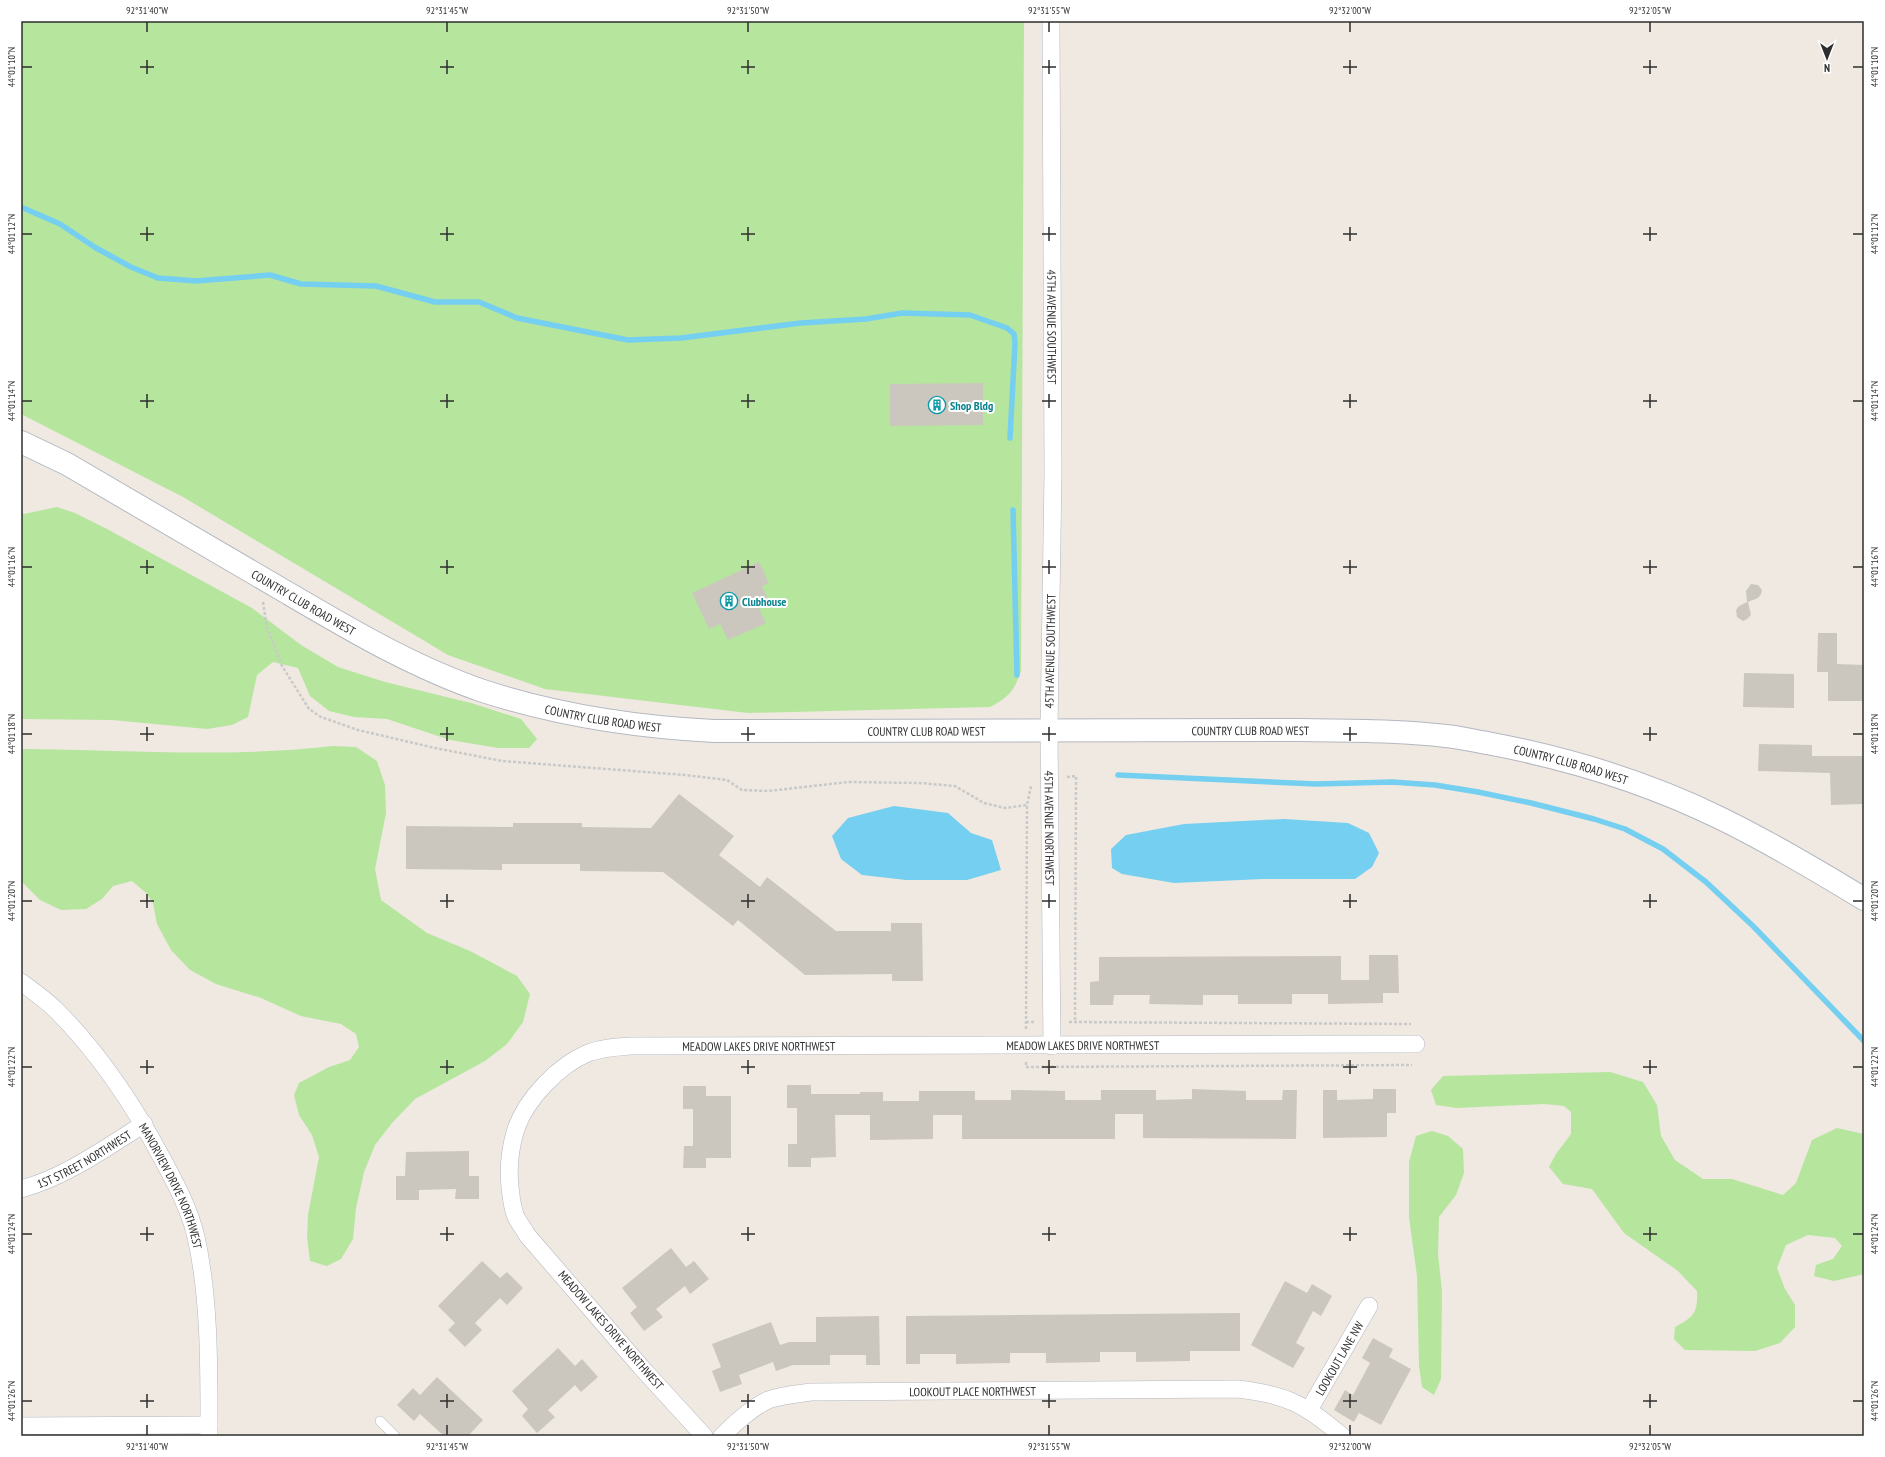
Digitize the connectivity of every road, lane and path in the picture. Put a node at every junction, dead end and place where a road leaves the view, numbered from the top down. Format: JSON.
{"nodes":[{"id":1,"x":1051,"y":21,"type":"edge"},
{"id":2,"x":21,"y":442,"type":"edge"},
{"id":3,"x":262,"y":578,"type":"junction"},
{"id":4,"x":1049,"y":730,"type":"junction"},
{"id":5,"x":1049,"y":778,"type":"junction"},
{"id":6,"x":1027,"y":805,"type":"junction"},
{"id":7,"x":1864,"y":899,"type":"edge"},
{"id":8,"x":21,"y":982,"type":"edge"},
{"id":9,"x":1026,"y":1022,"type":"dead end"},
{"id":10,"x":1411,"y":1024,"type":"dead end"},
{"id":11,"x":1416,"y":1044,"type":"dead end"},
{"id":12,"x":1052,"y":1046,"type":"junction"},
{"id":13,"x":1412,"y":1065,"type":"dead end"},
{"id":14,"x":1026,"y":1067,"type":"dead end"},
{"id":15,"x":144,"y":1124,"type":"junction"},
{"id":16,"x":21,"y":1188,"type":"edge"},
{"id":17,"x":1369,"y":1306,"type":"dead end"},
{"id":18,"x":1309,"y":1410,"type":"junction"},
{"id":19,"x":380,"y":1421,"type":"dead end"},
{"id":20,"x":21,"y":1426,"type":"edge"},
{"id":21,"x":209,"y":1431,"type":"edge"},
{"id":22,"x":395,"y":1436,"type":"edge"},
{"id":23,"x":704,"y":1436,"type":"edge"},
{"id":24,"x":722,"y":1436,"type":"edge"},
{"id":25,"x":1342,"y":1436,"type":"edge"}],
"edges":[{"from":1,"to":4,"type":"street","name":"45TH AVENUE SOUTHWEST"},
{"from":2,"to":3,"type":"main road","name":"COUNTRY CLUB ROAD WEST"},
{"from":3,"to":4,"type":"main road","name":"COUNTRY CLUB ROAD WEST"},
{"from":3,"to":6,"type":"path"},
{"from":4,"to":5,"type":"street","name":"45TH AVENUE NORTHWEST"},
{"from":4,"to":7,"type":"main road","name":"COUNTRY CLUB ROAD WEST"},
{"from":5,"to":6,"type":"path"},
{"from":5,"to":10,"type":"path"},
{"from":5,"to":12,"type":"street","name":"45TH AVENUE NORTHWEST"},
{"from":6,"to":9,"type":"path"},
{"from":8,"to":15,"type":"street","name":"MANORVIEW DRIVE NORTHWEST"},
{"from":11,"to":12,"type":"street","name":"MEADOW LAKES DRIVE NORTHWEST"},
{"from":12,"to":23,"type":"street","name":"MEADOW LAKES DRIVE NORTHWEST"},
{"from":13,"to":14,"type":"path"},
{"from":15,"to":16,"type":"street","name":"1ST STREET NORTHWEST"},
{"from":15,"to":21,"type":"street","name":"MANORVIEW DRIVE NORTHWEST"},
{"from":17,"to":18,"type":"street","name":"LOOKOUT LANE NW"},
{"from":18,"to":24,"type":"street","name":"LOOKOUT PLACE NORTHWEST"},
{"from":18,"to":25,"type":"street","name":"LOOKOUT PLACE NORTHWEST"},
{"from":19,"to":22,"type":"lane"},
{"from":20,"to":21,"type":"street"}]}
